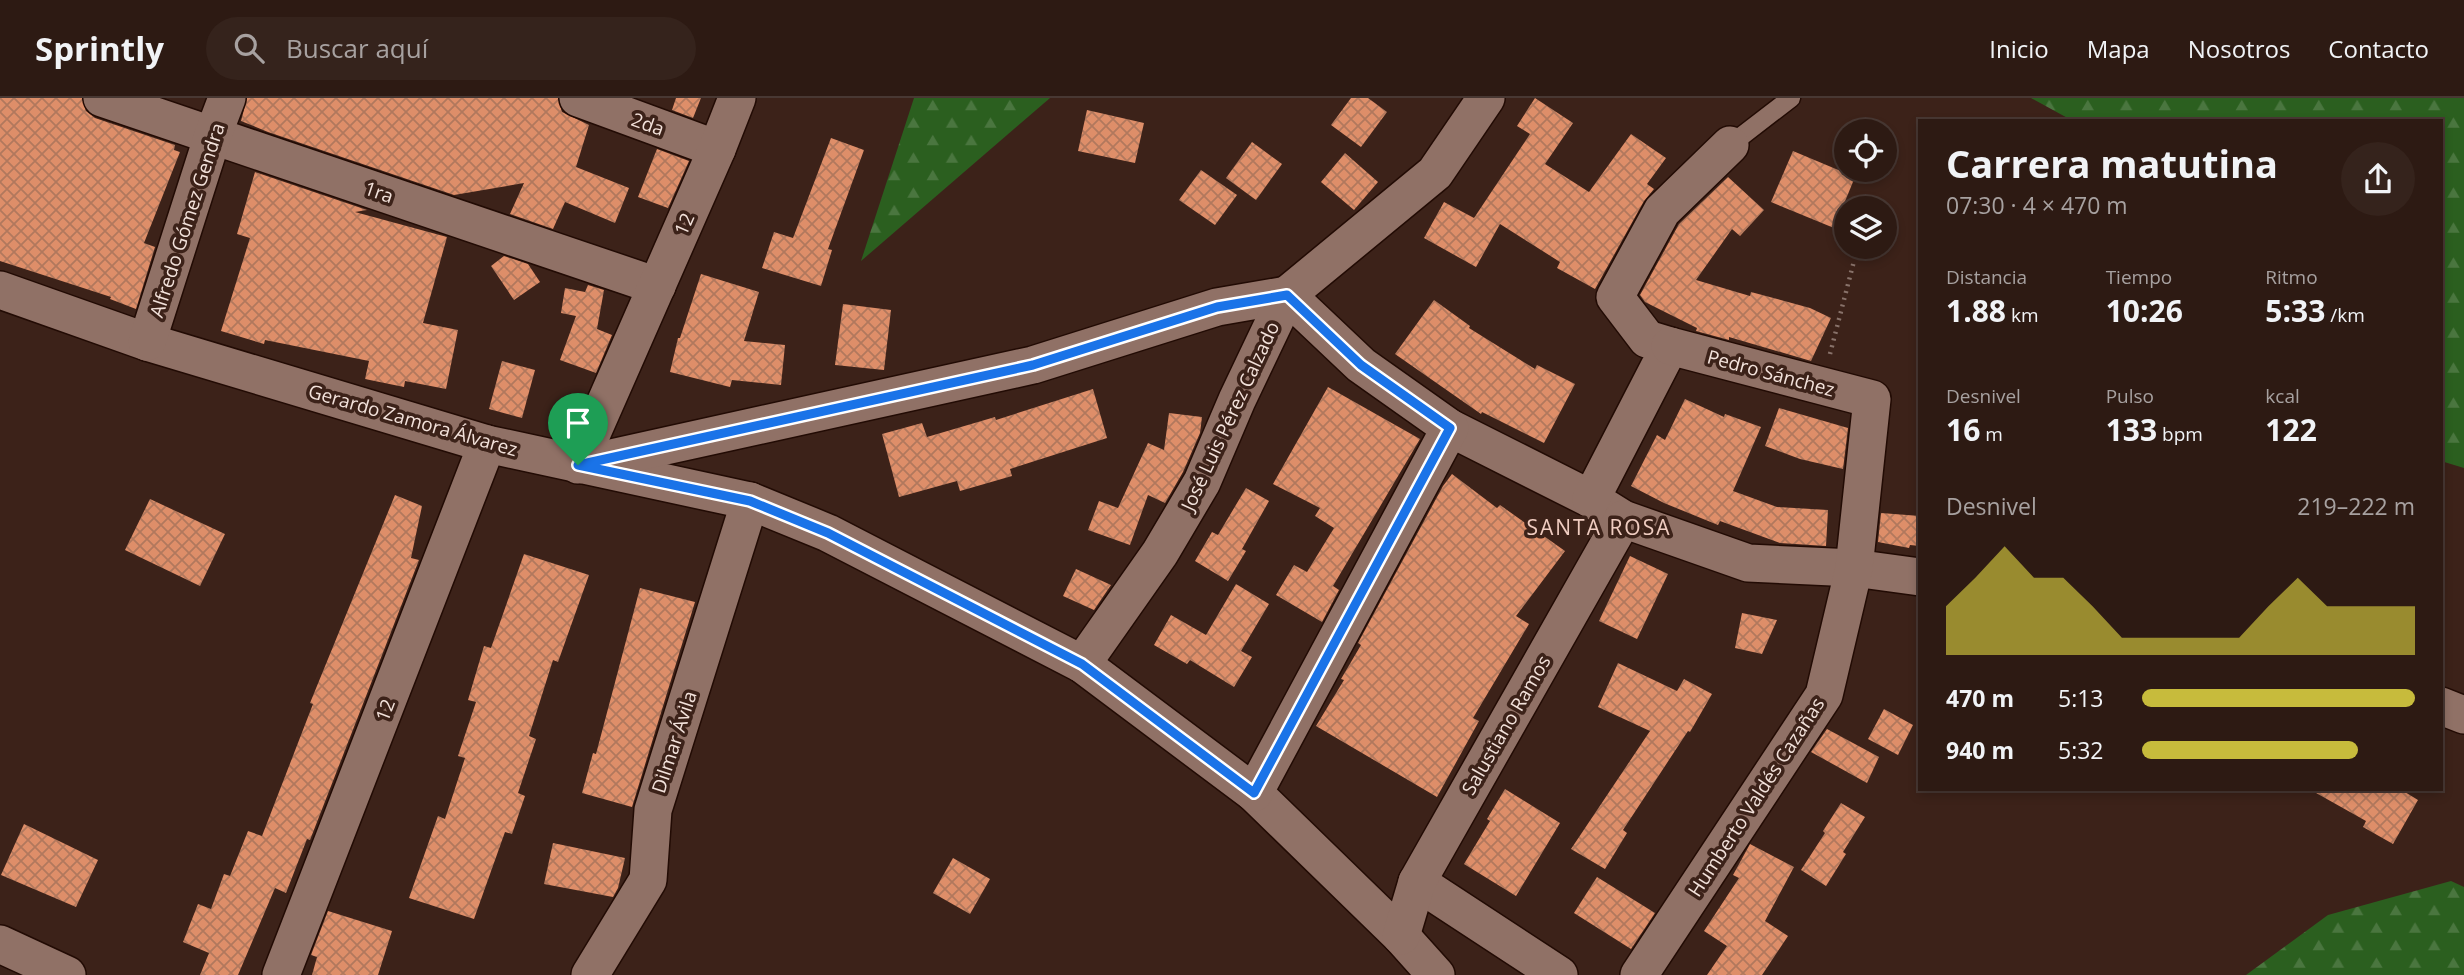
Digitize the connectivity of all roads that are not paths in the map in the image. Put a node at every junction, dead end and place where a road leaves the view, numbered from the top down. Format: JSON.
{"nodes":[{"id":1,"x":102,"y":98,"type":"edge"},
{"id":2,"x":227,"y":98,"type":"edge"},
{"id":3,"x":578,"y":98,"type":"edge"},
{"id":4,"x":737,"y":98,"type":"edge"},
{"id":5,"x":1486,"y":98,"type":"edge"},
{"id":6,"x":1791,"y":98,"type":"edge"},
{"id":7,"x":213,"y":135,"type":"junction"},
{"id":8,"x":1730,"y":145,"type":"joint"},
{"id":9,"x":717,"y":149,"type":"junction"},
{"id":10,"x":657,"y":286,"type":"junction"},
{"id":11,"x":0,"y":290,"type":"edge"},
{"id":12,"x":1287,"y":295,"type":"junction"},
{"id":13,"x":147,"y":342,"type":"junction"},
{"id":14,"x":1670,"y":346,"type":"junction"},
{"id":15,"x":1872,"y":399,"type":"joint"},
{"id":16,"x":1450,"y":428,"type":"junction"},
{"id":17,"x":487,"y":443,"type":"junction"},
{"id":18,"x":578,"y":465,"type":"junction"},
{"id":19,"x":1591,"y":499,"type":"junction"},
{"id":20,"x":750,"y":501,"type":"junction"},
{"id":21,"x":1623,"y":519,"type":"junction"},
{"id":22,"x":1854,"y":568,"type":"junction"},
{"id":23,"x":1918,"y":577,"type":"edge"},
{"id":24,"x":1082,"y":664,"type":"junction"},
{"id":25,"x":2443,"y":707,"type":"edge"},
{"id":26,"x":2464,"y":715,"type":"edge"},
{"id":27,"x":1254,"y":793,"type":"junction"},
{"id":28,"x":1418,"y":882,"type":"junction"},
{"id":29,"x":1401,"y":936,"type":"junction"},
{"id":30,"x":0,"y":944,"type":"edge"},
{"id":31,"x":67,"y":975,"type":"edge"},
{"id":32,"x":281,"y":975,"type":"edge"},
{"id":33,"x":590,"y":975,"type":"edge"},
{"id":34,"x":1436,"y":975,"type":"edge"},
{"id":35,"x":1559,"y":975,"type":"edge"},
{"id":36,"x":1639,"y":975,"type":"edge"}],
"edges":[{"from":1,"to":7,"type":"street","name":"1ra"},
{"from":2,"to":7,"type":"street","name":"Alfredo Gómez Gendra"},
{"from":3,"to":9,"type":"street","name":"2da"},
{"from":4,"to":9,"type":"street","name":"12"},
{"from":5,"to":12,"type":"street","name":"José Luis Pérez Calzado"},
{"from":6,"to":8,"type":"lane"},
{"from":7,"to":10,"type":"street","name":"1ra"},
{"from":7,"to":13,"type":"street","name":"Alfredo Gómez Gendra"},
{"from":8,"to":14,"type":"street"},
{"from":9,"to":10,"type":"street","name":"12"},
{"from":10,"to":18,"type":"street","name":"12"},
{"from":11,"to":13,"type":"street","name":"Gerardo Zamora Álvarez"},
{"from":12,"to":16,"type":"street"},
{"from":12,"to":18,"type":"street"},
{"from":12,"to":24,"type":"street","name":"José Luis Pérez Calzado"},
{"from":13,"to":17,"type":"street","name":"Gerardo Zamora Álvarez"},
{"from":14,"to":15,"type":"street","name":"Pedro Sánchez"},
{"from":14,"to":19,"type":"street"},
{"from":15,"to":22,"type":"street","name":"Humberto Valdés Cazañas"},
{"from":16,"to":19,"type":"street"},
{"from":16,"to":27,"type":"street"},
{"from":17,"to":18,"type":"street","name":"Gerardo Zamora Álvarez"},
{"from":17,"to":32,"type":"street","name":"12"},
{"from":18,"to":20,"type":"street","name":"Gerardo Zamora Álvarez"},
{"from":19,"to":21,"type":"street"},
{"from":20,"to":24,"type":"street","name":"Gerardo Zamora Álvarez"},
{"from":20,"to":33,"type":"street","name":"Dilmar Ávila"},
{"from":21,"to":22,"type":"street"},
{"from":21,"to":28,"type":"street","name":"Salustiano Ramos"},
{"from":22,"to":23,"type":"street"},
{"from":22,"to":36,"type":"street","name":"Humberto Valdés Cazañas"},
{"from":24,"to":27,"type":"street","name":"Gerardo Zamora Álvarez"},
{"from":25,"to":26,"type":"street"},
{"from":27,"to":29,"type":"street","name":"Gerardo Zamora Álvarez"},
{"from":28,"to":29,"type":"street","name":"Salustiano Ramos"},
{"from":28,"to":35,"type":"street"},
{"from":29,"to":34,"type":"street","name":"Gerardo Zamora Álvarez"},
{"from":30,"to":31,"type":"street"}]}
